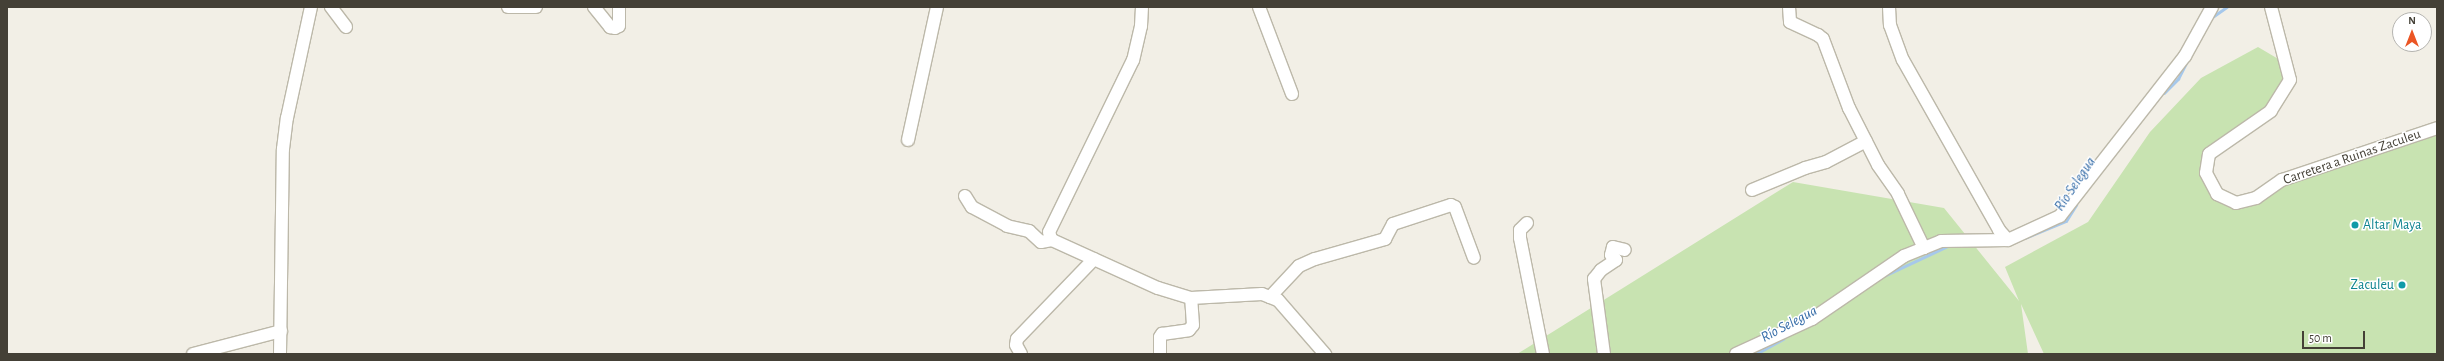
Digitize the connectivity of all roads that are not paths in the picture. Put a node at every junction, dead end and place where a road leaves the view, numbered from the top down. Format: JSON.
{"nodes":[{"id":1,"x":311,"y":7,"type":"edge"},
{"id":2,"x":331,"y":7,"type":"edge"},
{"id":3,"x":508,"y":7,"type":"edge"},
{"id":4,"x":536,"y":7,"type":"edge"},
{"id":5,"x":594,"y":7,"type":"edge"},
{"id":6,"x":619,"y":7,"type":"edge"},
{"id":7,"x":937,"y":7,"type":"edge"},
{"id":8,"x":1142,"y":7,"type":"edge"},
{"id":9,"x":1259,"y":7,"type":"edge"},
{"id":10,"x":1789,"y":7,"type":"edge"},
{"id":11,"x":1889,"y":7,"type":"edge"},
{"id":12,"x":2212,"y":7,"type":"edge"},
{"id":13,"x":2271,"y":7,"type":"edge"},
{"id":14,"x":346,"y":27,"type":"dead end"},
{"id":15,"x":1292,"y":94,"type":"dead end"},
{"id":16,"x":2437,"y":128,"type":"edge"},
{"id":17,"x":908,"y":140,"type":"dead end"},
{"id":18,"x":1866,"y":141,"type":"junction"},
{"id":19,"x":1752,"y":190,"type":"dead end"},
{"id":20,"x":965,"y":196,"type":"dead end"},
{"id":21,"x":1527,"y":223,"type":"dead end"},
{"id":22,"x":1052,"y":240,"type":"junction"},
{"id":23,"x":2008,"y":240,"type":"junction"},
{"id":24,"x":1924,"y":248,"type":"junction"},
{"id":25,"x":1624,"y":250,"type":"dead end"},
{"id":26,"x":1474,"y":258,"type":"dead end"},
{"id":27,"x":1094,"y":259,"type":"junction"},
{"id":28,"x":1270,"y":296,"type":"junction"},
{"id":29,"x":1191,"y":298,"type":"junction"},
{"id":30,"x":281,"y":330,"type":"junction"},
{"id":31,"x":192,"y":354,"type":"edge"},
{"id":32,"x":280,"y":354,"type":"edge"},
{"id":33,"x":1021,"y":354,"type":"edge"},
{"id":34,"x":1160,"y":354,"type":"edge"},
{"id":35,"x":1326,"y":354,"type":"edge"},
{"id":36,"x":1543,"y":354,"type":"edge"},
{"id":37,"x":1604,"y":354,"type":"edge"},
{"id":38,"x":1736,"y":354,"type":"edge"}],
"edges":[{"from":1,"to":30,"type":"street"},
{"from":2,"to":14,"type":"street"},
{"from":3,"to":4,"type":"street"},
{"from":5,"to":6,"type":"street"},
{"from":7,"to":17,"type":"street"},
{"from":8,"to":22,"type":"street"},
{"from":9,"to":15,"type":"street"},
{"from":10,"to":18,"type":"street"},
{"from":11,"to":23,"type":"street"},
{"from":12,"to":23,"type":"street"},
{"from":13,"to":16,"type":"street","name":"Carretera a Ruinas Zaculeu"},
{"from":18,"to":19,"type":"street"},
{"from":18,"to":24,"type":"street"},
{"from":20,"to":22,"type":"street"},
{"from":21,"to":36,"type":"street"},
{"from":22,"to":27,"type":"street"},
{"from":23,"to":24,"type":"street"},
{"from":24,"to":38,"type":"street"},
{"from":25,"to":37,"type":"street"},
{"from":26,"to":28,"type":"street"},
{"from":27,"to":29,"type":"street"},
{"from":27,"to":33,"type":"street"},
{"from":28,"to":29,"type":"street"},
{"from":28,"to":35,"type":"street"},
{"from":29,"to":34,"type":"street"},
{"from":30,"to":31,"type":"street"},
{"from":30,"to":32,"type":"street"}]}
